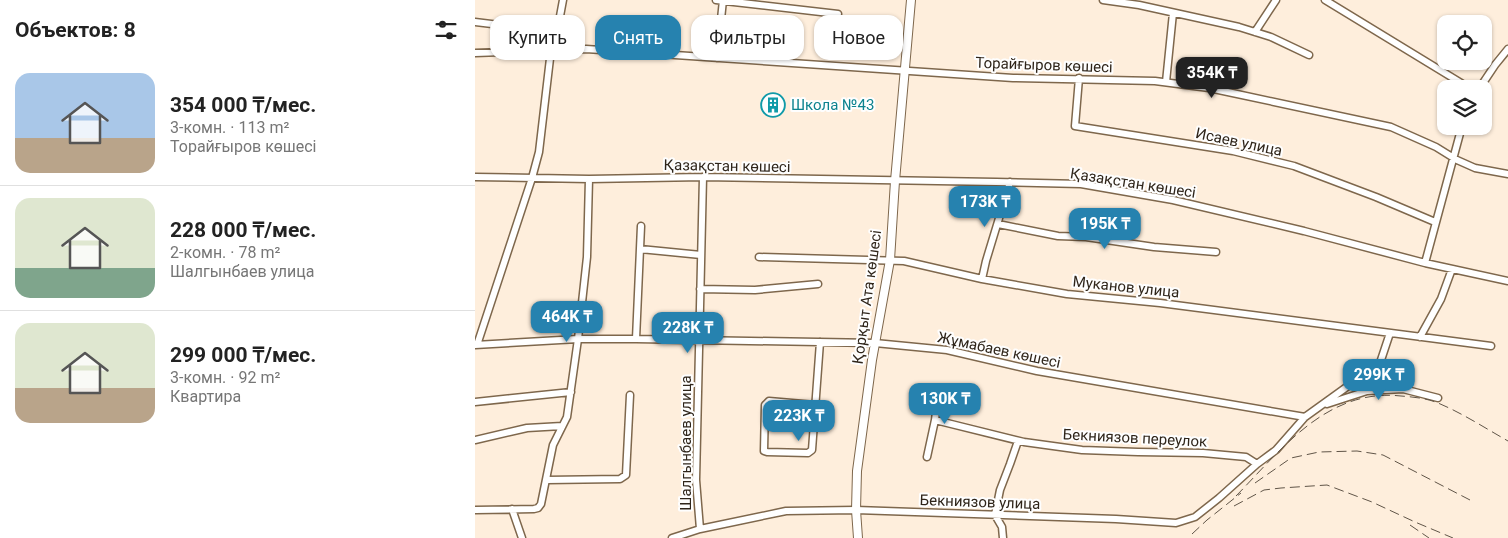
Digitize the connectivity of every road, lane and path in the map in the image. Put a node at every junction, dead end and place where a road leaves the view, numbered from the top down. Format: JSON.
{"nodes":[{"id":1,"x":563,"y":0,"type":"edge"},
{"id":2,"x":721,"y":0,"type":"edge"},
{"id":3,"x":911,"y":0,"type":"edge"},
{"id":4,"x":1103,"y":0,"type":"edge"},
{"id":5,"x":1276,"y":0,"type":"edge"},
{"id":6,"x":1325,"y":0,"type":"edge"},
{"id":7,"x":1173,"y":12,"type":"junction"},
{"id":8,"x":838,"y":14,"type":"dead end"},
{"id":9,"x":561,"y":15,"type":"edge"},
{"id":10,"x":720,"y":15,"type":"edge"},
{"id":11,"x":475,"y":22,"type":"edge"},
{"id":12,"x":490,"y":24,"type":"edge"},
{"id":13,"x":1255,"y":32,"type":"junction"},
{"id":14,"x":585,"y":49,"type":"edge"},
{"id":15,"x":1508,"y":49,"type":"edge"},
{"id":16,"x":475,"y":53,"type":"edge"},
{"id":17,"x":490,"y":53,"type":"edge"},
{"id":18,"x":1309,"y":55,"type":"dead end"},
{"id":19,"x":691,"y":56,"type":"edge"},
{"id":20,"x":553,"y":60,"type":"edge"},
{"id":21,"x":748,"y":60,"type":"edge"},
{"id":22,"x":905,"y":70,"type":"junction"},
{"id":23,"x":1079,"y":78,"type":"junction"},
{"id":24,"x":1456,"y":80,"type":"edge"},
{"id":25,"x":1485,"y":80,"type":"edge"},
{"id":26,"x":1166,"y":82,"type":"junction"},
{"id":27,"x":1458,"y":135,"type":"edge"},
{"id":28,"x":1452,"y":157,"type":"junction"},
{"id":29,"x":1508,"y":174,"type":"edge"},
{"id":30,"x":475,"y":177,"type":"edge"},
{"id":31,"x":531,"y":178,"type":"junction"},
{"id":32,"x":703,"y":178,"type":"junction"},
{"id":33,"x":589,"y":179,"type":"junction"},
{"id":34,"x":895,"y":181,"type":"junction"},
{"id":35,"x":1010,"y":182,"type":"junction"},
{"id":36,"x":1435,"y":222,"type":"junction"},
{"id":37,"x":998,"y":224,"type":"junction"},
{"id":38,"x":641,"y":226,"type":"dead end"},
{"id":39,"x":641,"y":249,"type":"junction"},
{"id":40,"x":1216,"y":252,"type":"dead end"},
{"id":41,"x":701,"y":255,"type":"junction"},
{"id":42,"x":759,"y":257,"type":"dead end"},
{"id":43,"x":890,"y":260,"type":"junction"},
{"id":44,"x":1425,"y":263,"type":"junction"},
{"id":45,"x":1451,"y":269,"type":"junction"},
{"id":46,"x":982,"y":279,"type":"junction"},
{"id":47,"x":1508,"y":281,"type":"edge"},
{"id":48,"x":818,"y":284,"type":"dead end"},
{"id":49,"x":700,"y":289,"type":"junction"},
{"id":50,"x":1390,"y":333,"type":"junction"},
{"id":51,"x":1420,"y":337,"type":"junction"},
{"id":52,"x":578,"y":339,"type":"junction"},
{"id":53,"x":636,"y":339,"type":"junction"},
{"id":54,"x":699,"y":340,"type":"junction"},
{"id":55,"x":820,"y":342,"type":"junction"},
{"id":56,"x":875,"y":343,"type":"junction"},
{"id":57,"x":476,"y":345,"type":"edge"},
{"id":58,"x":1491,"y":346,"type":"dead end"},
{"id":59,"x":939,"y":388,"type":"dead end"},
{"id":60,"x":571,"y":392,"type":"junction"},
{"id":61,"x":631,"y":394,"type":"dead end"},
{"id":62,"x":1438,"y":398,"type":"dead end"},
{"id":63,"x":475,"y":402,"type":"edge"},
{"id":64,"x":815,"y":404,"type":"junction"},
{"id":65,"x":1321,"y":406,"type":"junction"},
{"id":66,"x":1305,"y":417,"type":"junction"},
{"id":67,"x":935,"y":420,"type":"junction"},
{"id":68,"x":562,"y":426,"type":"junction"},
{"id":69,"x":475,"y":440,"type":"edge"},
{"id":70,"x":1018,"y":441,"type":"junction"},
{"id":71,"x":927,"y":457,"type":"dead end"},
{"id":72,"x":1257,"y":464,"type":"junction"},
{"id":73,"x":547,"y":480,"type":"junction"},
{"id":74,"x":475,"y":510,"type":"edge"},
{"id":75,"x":513,"y":510,"type":"junction"},
{"id":76,"x":856,"y":510,"type":"junction"},
{"id":77,"x":995,"y":515,"type":"junction"},
{"id":78,"x":700,"y":529,"type":"junction"},
{"id":79,"x":523,"y":538,"type":"edge"},
{"id":80,"x":672,"y":538,"type":"edge"},
{"id":81,"x":859,"y":538,"type":"edge"},
{"id":82,"x":1003,"y":538,"type":"edge"}],
"edges":[{"from":1,"to":9,"type":"street"},
{"from":2,"to":8,"type":"street"},
{"from":2,"to":10,"type":"street"},
{"from":3,"to":22,"type":"main road","name":"Қорқыт Ата көшесі"},
{"from":4,"to":7,"type":"street"},
{"from":5,"to":13,"type":"street"},
{"from":6,"to":24,"type":"street"},
{"from":7,"to":13,"type":"street"},
{"from":7,"to":26,"type":"street"},
{"from":11,"to":12,"type":"street"},
{"from":13,"to":18,"type":"street"},
{"from":14,"to":19,"type":"street","name":"Торайғыров көшесі"},
{"from":15,"to":25,"type":"street"},
{"from":16,"to":17,"type":"street","name":"Торайғыров көшесі"},
{"from":20,"to":31,"type":"street"},
{"from":21,"to":22,"type":"street","name":"Торайғыров көшесі"},
{"from":22,"to":23,"type":"street","name":"Торайғыров көшесі"},
{"from":22,"to":34,"type":"main road","name":"Қорқыт Ата көшесі"},
{"from":23,"to":26,"type":"street","name":"Торайғыров көшесі"},
{"from":23,"to":36,"type":"street","name":"Исаев улица"},
{"from":26,"to":28,"type":"street","name":"Торайғыров көшесі"},
{"from":27,"to":28,"type":"street"},
{"from":28,"to":29,"type":"street","name":"Торайғыров көшесі"},
{"from":28,"to":36,"type":"street"},
{"from":30,"to":31,"type":"street","name":"Қазақстан көшесі"},
{"from":31,"to":33,"type":"street","name":"Қазақстан көшесі"},
{"from":31,"to":57,"type":"street"},
{"from":32,"to":33,"type":"street","name":"Қазақстан көшесі"},
{"from":32,"to":34,"type":"street","name":"Қазақстан көшесі"},
{"from":32,"to":41,"type":"street","name":"Шалгынбаев улица"},
{"from":33,"to":52,"type":"street"},
{"from":34,"to":35,"type":"street","name":"Қазақстан көшесі"},
{"from":34,"to":43,"type":"main road","name":"Қорқыт Ата көшесі"},
{"from":35,"to":37,"type":"street"},
{"from":35,"to":44,"type":"street","name":"Қазақстан көшесі"},
{"from":36,"to":44,"type":"street"},
{"from":37,"to":40,"type":"street"},
{"from":37,"to":46,"type":"street"},
{"from":38,"to":39,"type":"street"},
{"from":39,"to":41,"type":"street"},
{"from":39,"to":53,"type":"street"},
{"from":41,"to":49,"type":"street","name":"Шалгынбаев улица"},
{"from":42,"to":43,"type":"street","name":"Муканов улица"},
{"from":43,"to":46,"type":"street","name":"Муканов улица"},
{"from":43,"to":56,"type":"main road","name":"Қорқыт Ата көшесі"},
{"from":44,"to":45,"type":"street","name":"Қазақстан көшесі"},
{"from":45,"to":47,"type":"street","name":"Қазақстан көшесі"},
{"from":45,"to":51,"type":"street"},
{"from":46,"to":50,"type":"street","name":"Муканов улица"},
{"from":48,"to":49,"type":"street"},
{"from":49,"to":54,"type":"street","name":"Шалгынбаев улица"},
{"from":50,"to":51,"type":"street","name":"Муканов улица"},
{"from":50,"to":65,"type":"street"},
{"from":51,"to":58,"type":"street","name":"Муканов улица"},
{"from":52,"to":53,"type":"street","name":"Жұмабаев көшесі"},
{"from":52,"to":57,"type":"street","name":"Жұмабаев көшесі"},
{"from":52,"to":60,"type":"street"},
{"from":53,"to":54,"type":"street","name":"Жұмабаев көшесі"},
{"from":54,"to":55,"type":"street","name":"Жұмабаев көшесі"},
{"from":54,"to":78,"type":"street","name":"Шалгынбаев улица"},
{"from":55,"to":56,"type":"street","name":"Жұмабаев көшесі"},
{"from":55,"to":64,"type":"street"},
{"from":56,"to":66,"type":"street","name":"Жұмабаев көшесі"},
{"from":56,"to":76,"type":"main road","name":"Қорқыт Ата көшесі"},
{"from":59,"to":67,"type":"street"},
{"from":60,"to":63,"type":"street"},
{"from":60,"to":68,"type":"street"},
{"from":61,"to":73,"type":"street"},
{"from":62,"to":65,"type":"street"},
{"from":64,"to":64,"type":"street"},
{"from":65,"to":66,"type":"street","name":"Бекниязов улица"},
{"from":66,"to":72,"type":"street","name":"Бекниязов улица"},
{"from":67,"to":70,"type":"street","name":"Бекниязов переулок"},
{"from":67,"to":71,"type":"street"},
{"from":68,"to":69,"type":"street"},
{"from":68,"to":73,"type":"street"},
{"from":70,"to":72,"type":"street","name":"Бекниязов переулок"},
{"from":70,"to":77,"type":"street"},
{"from":72,"to":77,"type":"street","name":"Бекниязов улица"},
{"from":73,"to":75,"type":"street"},
{"from":74,"to":75,"type":"street"},
{"from":75,"to":79,"type":"street"},
{"from":76,"to":77,"type":"street","name":"Бекниязов улица"},
{"from":76,"to":78,"type":"street","name":"Бекниязов улица"},
{"from":76,"to":81,"type":"main road","name":"Қорқыт Ата көшесі"},
{"from":77,"to":82,"type":"street"},
{"from":78,"to":80,"type":"street","name":"Бекниязов улица"}]}
